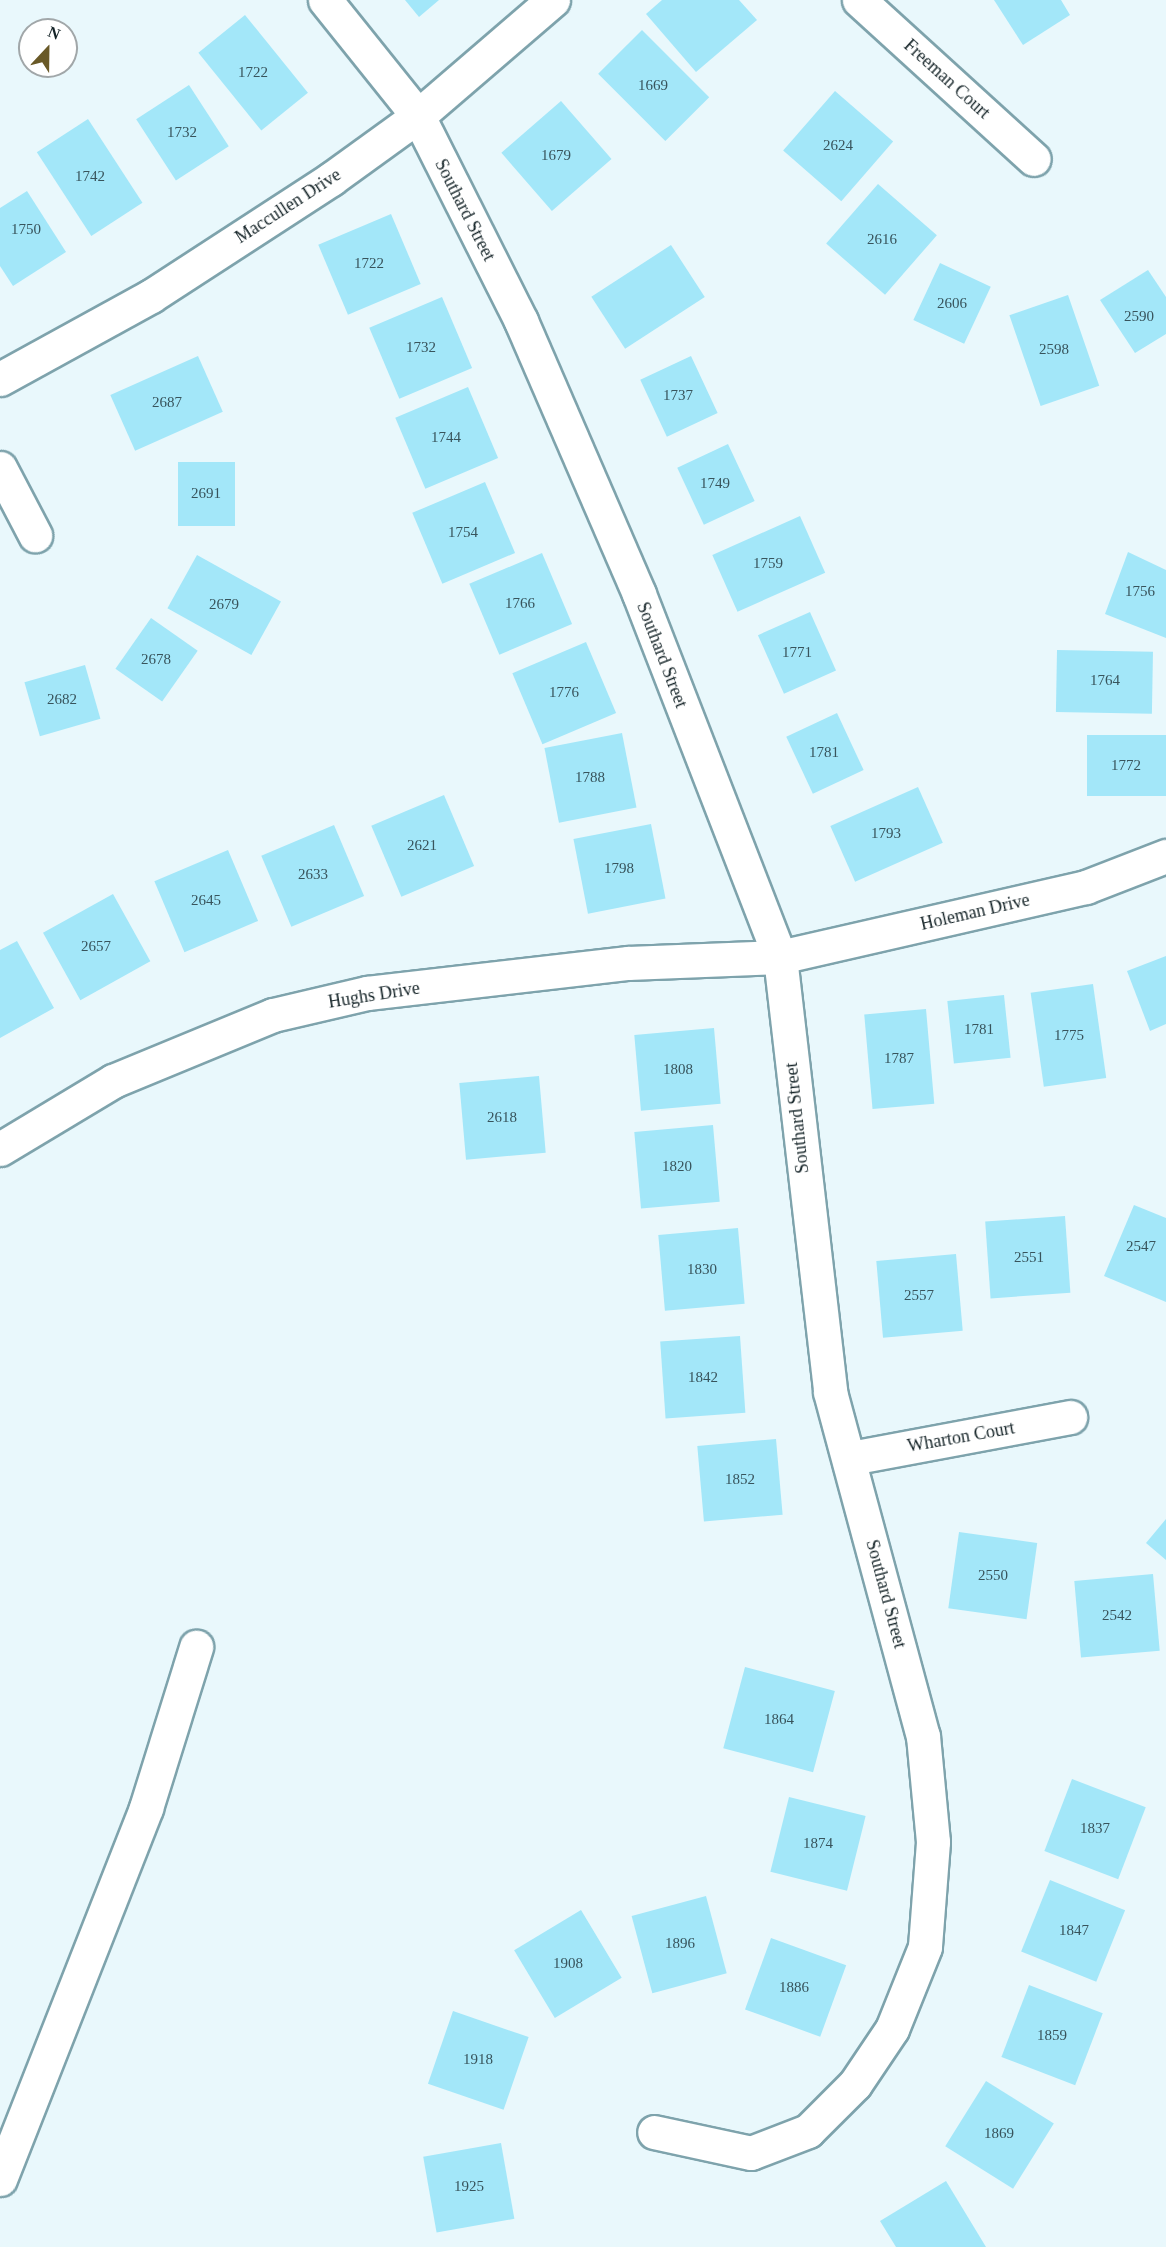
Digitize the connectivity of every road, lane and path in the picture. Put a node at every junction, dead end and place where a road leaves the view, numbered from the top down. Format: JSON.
{"nodes":[{"id":1,"x":325,"y":0,"type":"edge"},
{"id":2,"x":553,"y":0,"type":"edge"},
{"id":3,"x":860,"y":0,"type":"edge"},
{"id":4,"x":418,"y":116,"type":"junction"},
{"id":5,"x":1034,"y":159,"type":"dead end"},
{"id":6,"x":0,"y":379,"type":"edge"},
{"id":7,"x":0,"y":468,"type":"edge"},
{"id":8,"x":35,"y":535,"type":"dead end"},
{"id":9,"x":1166,"y":856,"type":"edge"},
{"id":10,"x":780,"y":957,"type":"junction"},
{"id":11,"x":0,"y":1149,"type":"edge"},
{"id":12,"x":1071,"y":1417,"type":"dead end"},
{"id":13,"x":851,"y":1458,"type":"junction"},
{"id":14,"x":196,"y":1647,"type":"dead end"},
{"id":15,"x":654,"y":2132,"type":"dead end"},
{"id":16,"x":0,"y":2179,"type":"edge"}],
"edges":[{"from":1,"to":4,"type":"street","name":"Southard Street"},
{"from":2,"to":4,"type":"street","name":"Maccullen Drive"},
{"from":3,"to":5,"type":"street","name":"Freeman Court"},
{"from":4,"to":6,"type":"street","name":"Maccullen Drive"},
{"from":4,"to":10,"type":"street","name":"Southard Street"},
{"from":7,"to":8,"type":"street"},
{"from":9,"to":10,"type":"street","name":"Holeman Drive"},
{"from":10,"to":11,"type":"street","name":"Hughs Drive"},
{"from":10,"to":13,"type":"street","name":"Southard Street"},
{"from":12,"to":13,"type":"street","name":"Wharton Court"},
{"from":13,"to":15,"type":"street","name":"Southard Street"},
{"from":14,"to":16,"type":"street"}]}
